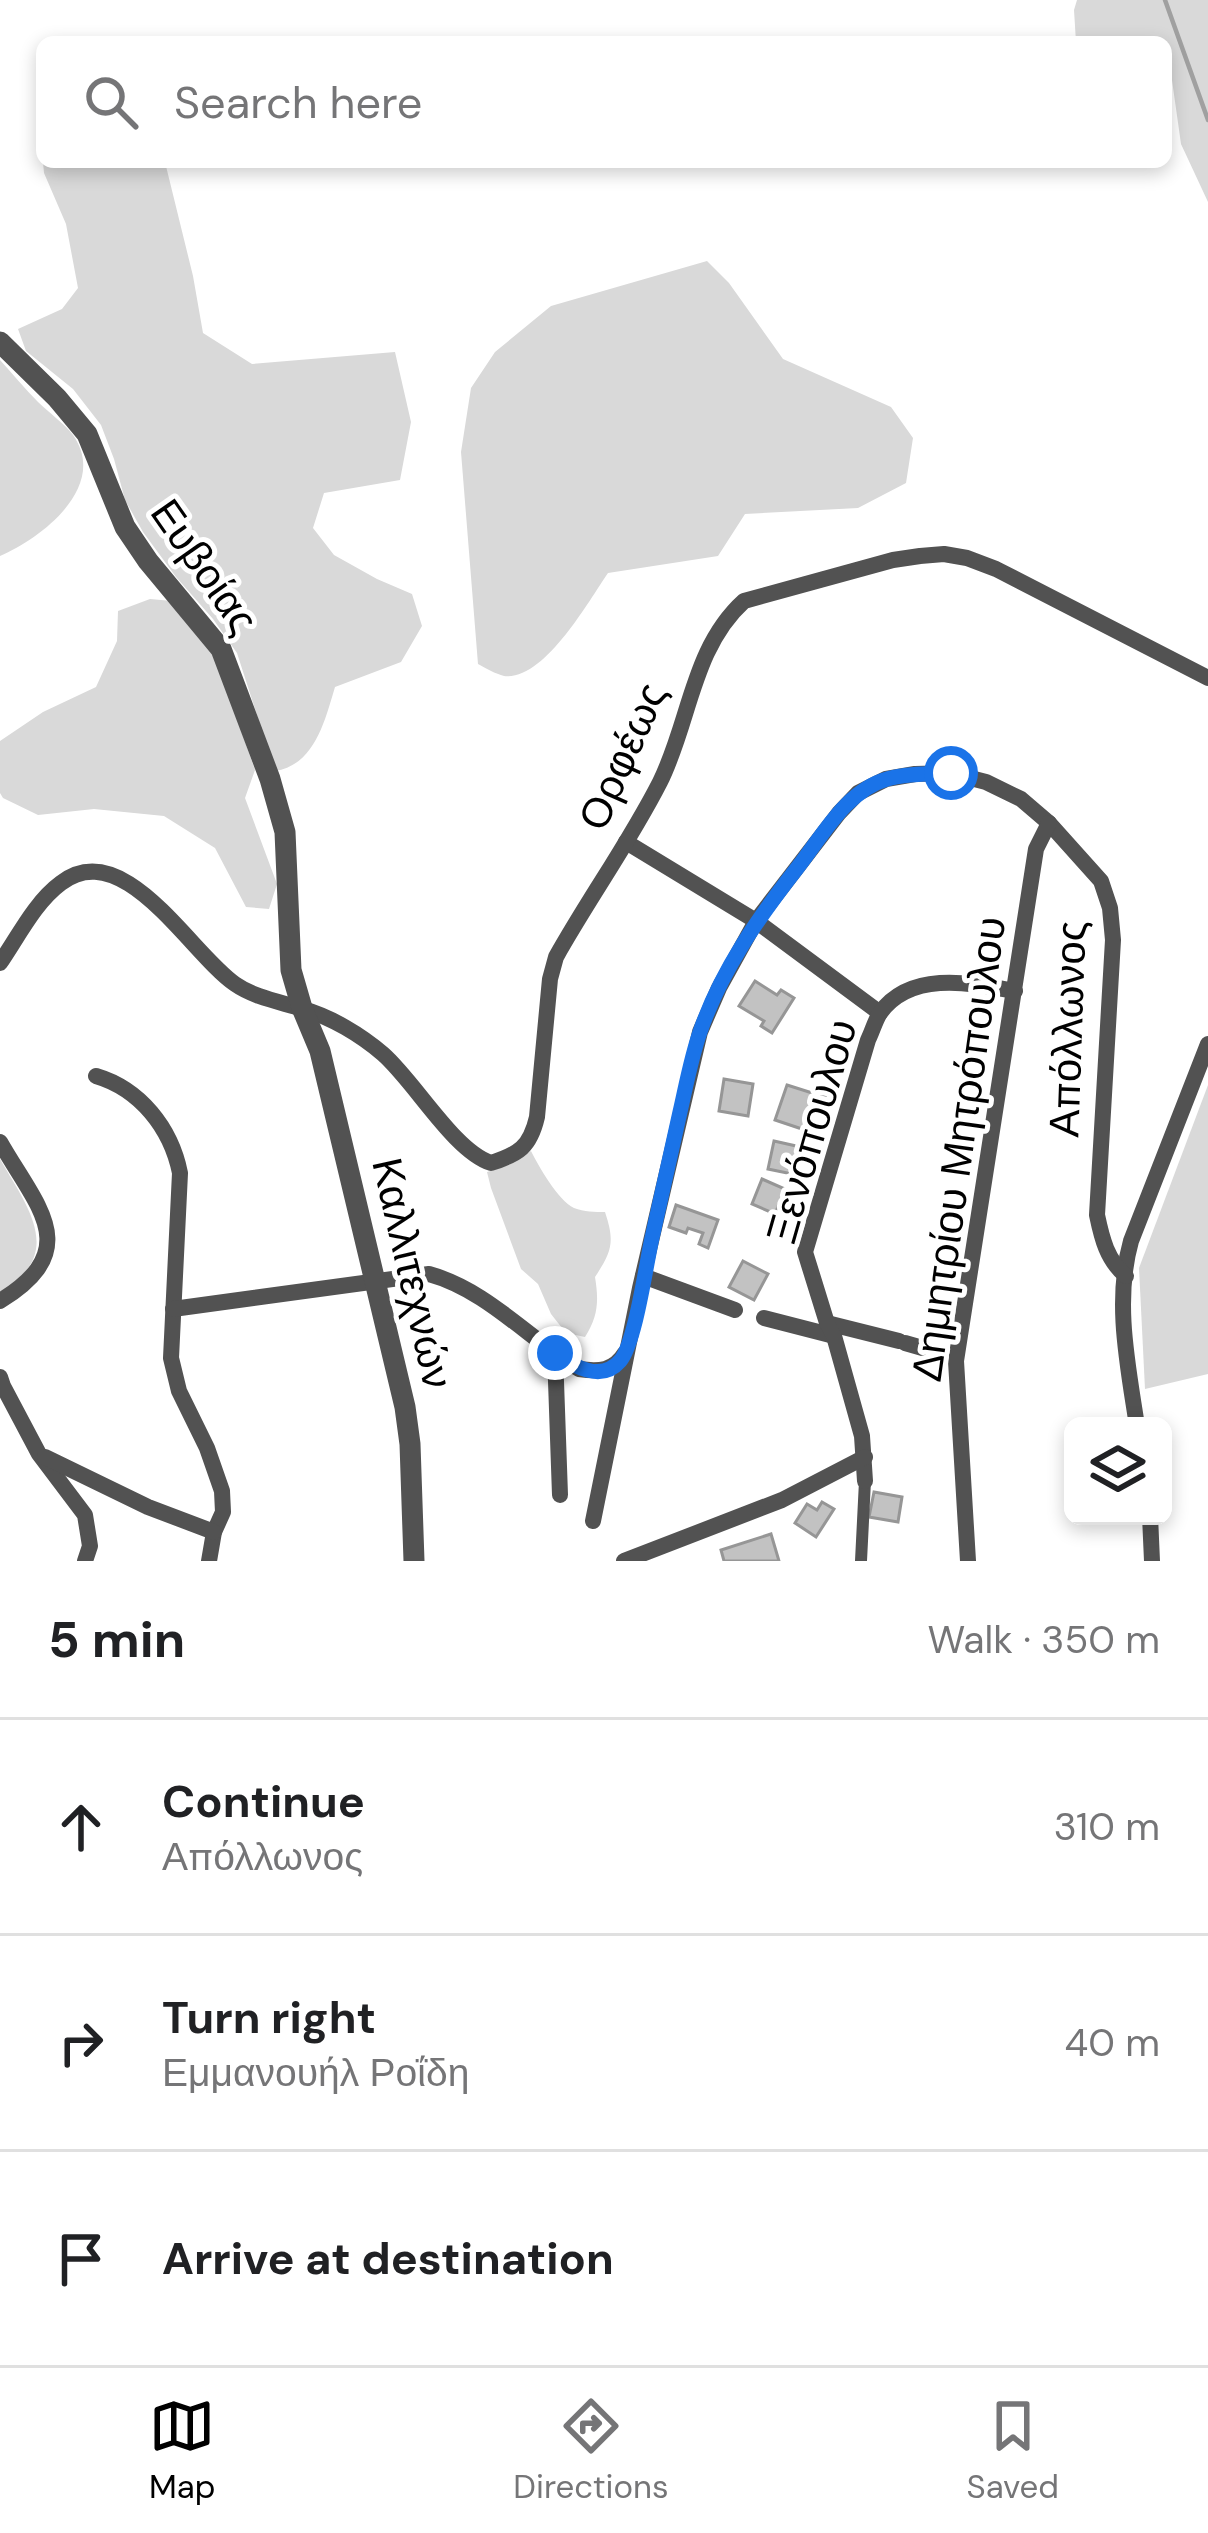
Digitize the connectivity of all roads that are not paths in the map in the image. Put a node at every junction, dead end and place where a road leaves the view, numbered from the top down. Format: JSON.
{"nodes":[{"id":1,"x":0,"y":342,"type":"edge"},
{"id":2,"x":1208,"y":678,"type":"edge"},
{"id":3,"x":1049,"y":823,"type":"junction"},
{"id":4,"x":626,"y":842,"type":"junction"},
{"id":5,"x":756,"y":921,"type":"junction"},
{"id":6,"x":0,"y":963,"type":"edge"},
{"id":7,"x":1015,"y":991,"type":"junction"},
{"id":8,"x":302,"y":1008,"type":"junction"},
{"id":9,"x":880,"y":1013,"type":"junction"},
{"id":10,"x":1208,"y":1044,"type":"edge"},
{"id":11,"x":96,"y":1076,"type":"dead end"},
{"id":12,"x":0,"y":1142,"type":"edge"},
{"id":13,"x":643,"y":1276,"type":"junction"},
{"id":14,"x":1126,"y":1276,"type":"junction"},
{"id":15,"x":376,"y":1283,"type":"junction"},
{"id":16,"x":0,"y":1300,"type":"edge"},
{"id":17,"x":173,"y":1309,"type":"junction"},
{"id":18,"x":735,"y":1310,"type":"dead end"},
{"id":19,"x":764,"y":1318,"type":"dead end"},
{"id":20,"x":830,"y":1329,"type":"junction"},
{"id":21,"x":630,"y":1345,"type":"junction"},
{"id":22,"x":926,"y":1348,"type":"dead end"},
{"id":23,"x":555,"y":1353,"type":"junction"},
{"id":24,"x":0,"y":1376,"type":"edge"},
{"id":25,"x":1136,"y":1417,"type":"edge"},
{"id":26,"x":39,"y":1454,"type":"junction"},
{"id":27,"x":865,"y":1457,"type":"junction"},
{"id":28,"x":865,"y":1480,"type":"joint"},
{"id":29,"x":560,"y":1495,"type":"dead end"},
{"id":30,"x":593,"y":1521,"type":"dead end"},
{"id":31,"x":1150,"y":1525,"type":"edge"},
{"id":32,"x":214,"y":1532,"type":"junction"},
{"id":33,"x":85,"y":1561,"type":"edge"},
{"id":34,"x":208,"y":1561,"type":"edge"},
{"id":35,"x":414,"y":1561,"type":"edge"},
{"id":36,"x":624,"y":1561,"type":"edge"},
{"id":37,"x":861,"y":1561,"type":"edge"},
{"id":38,"x":968,"y":1561,"type":"edge"},
{"id":39,"x":1152,"y":1561,"type":"edge"}],
"edges":[{"from":1,"to":8,"type":"street","name":"Ευβοίας"},
{"from":2,"to":4,"type":"street","name":"Ορφέως"},
{"from":3,"to":5,"type":"street","name":"Απόλλωνος"},
{"from":3,"to":7,"type":"street","name":"Δημητρίου Μητρόπουλου"},
{"from":3,"to":14,"type":"street","name":"Απόλλωνος"},
{"from":4,"to":5,"type":"street"},
{"from":4,"to":8,"type":"street","name":"Ορφέως"},
{"from":5,"to":9,"type":"street"},
{"from":5,"to":13,"type":"street","name":"Απόλλωνος"},
{"from":6,"to":8,"type":"street"},
{"from":7,"to":9,"type":"street","name":"Ξενόπουλου"},
{"from":7,"to":38,"type":"street","name":"Δημητρίου Μητρόπουλου"},
{"from":8,"to":15,"type":"street","name":"Καλλιτεχνών"},
{"from":9,"to":20,"type":"street","name":"Ξενόπουλου"},
{"from":10,"to":14,"type":"street"},
{"from":11,"to":17,"type":"street"},
{"from":12,"to":16,"type":"street"},
{"from":13,"to":18,"type":"street"},
{"from":13,"to":21,"type":"street","name":"Απόλλωνος"},
{"from":14,"to":25,"type":"street"},
{"from":15,"to":17,"type":"street"},
{"from":15,"to":23,"type":"street"},
{"from":15,"to":35,"type":"street","name":"Καλλιτεχνών"},
{"from":17,"to":32,"type":"street"},
{"from":19,"to":20,"type":"street"},
{"from":20,"to":22,"type":"street"},
{"from":20,"to":27,"type":"street","name":"Ξενόπουλου"},
{"from":21,"to":23,"type":"street"},
{"from":21,"to":30,"type":"street","name":"Απόλλωνος"},
{"from":23,"to":29,"type":"street"},
{"from":24,"to":26,"type":"street"},
{"from":26,"to":32,"type":"street"},
{"from":26,"to":33,"type":"street"},
{"from":27,"to":28,"type":"street","name":"Ξενόπουλου"},
{"from":27,"to":36,"type":"street"},
{"from":28,"to":37,"type":"street"},
{"from":31,"to":39,"type":"street"},
{"from":32,"to":34,"type":"street"}]}
